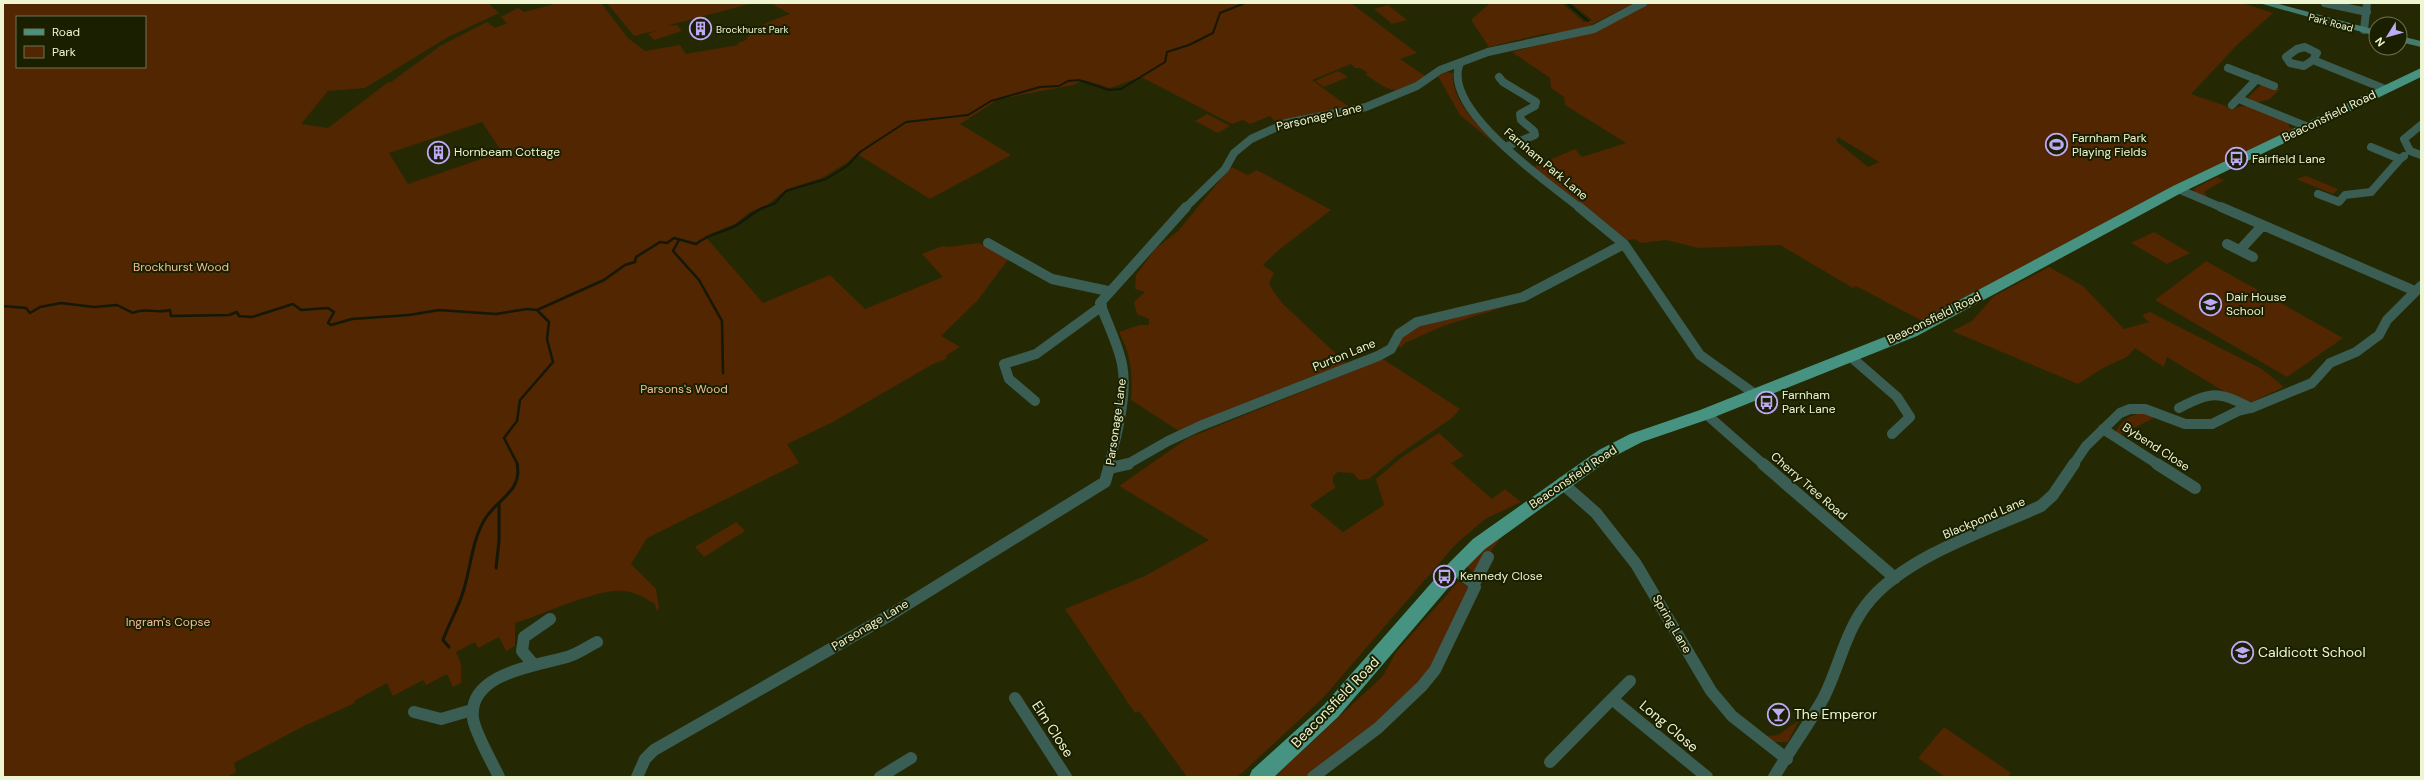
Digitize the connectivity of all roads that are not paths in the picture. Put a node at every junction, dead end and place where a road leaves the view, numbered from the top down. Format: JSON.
{"nodes":[{"id":1,"x":1643,"y":3,"type":"edge"},
{"id":2,"x":2264,"y":3,"type":"edge"},
{"id":3,"x":2325,"y":3,"type":"edge"},
{"id":4,"x":2367,"y":3,"type":"edge"},
{"id":5,"x":2367,"y":12,"type":"junction"},
{"id":6,"x":2364,"y":30,"type":"junction"},
{"id":7,"x":2368,"y":31,"type":"edge"},
{"id":8,"x":2408,"y":41,"type":"edge"},
{"id":9,"x":2421,"y":44,"type":"edge"},
{"id":10,"x":2313,"y":60,"type":"dead end"},
{"id":11,"x":1460,"y":63,"type":"junction"},
{"id":12,"x":2228,"y":68,"type":"dead end"},
{"id":13,"x":2421,"y":72,"type":"edge"},
{"id":14,"x":1498,"y":80,"type":"dead end"},
{"id":15,"x":2257,"y":80,"type":"junction"},
{"id":16,"x":2274,"y":86,"type":"dead end"},
{"id":17,"x":2385,"y":89,"type":"junction"},
{"id":18,"x":2239,"y":99,"type":"junction"},
{"id":19,"x":2232,"y":105,"type":"dead end"},
{"id":20,"x":2421,"y":125,"type":"edge"},
{"id":21,"x":2308,"y":127,"type":"junction"},
{"id":22,"x":1505,"y":147,"type":"junction"},
{"id":23,"x":2371,"y":148,"type":"dead end"},
{"id":24,"x":2410,"y":151,"type":"junction"},
{"id":25,"x":2421,"y":155,"type":"edge"},
{"id":26,"x":2400,"y":159,"type":"junction"},
{"id":27,"x":2178,"y":189,"type":"junction"},
{"id":28,"x":2318,"y":194,"type":"dead end"},
{"id":29,"x":2262,"y":226,"type":"junction"},
{"id":30,"x":988,"y":243,"type":"dead end"},
{"id":31,"x":1624,"y":244,"type":"junction"},
{"id":32,"x":2227,"y":244,"type":"dead end"},
{"id":33,"x":2240,"y":250,"type":"junction"},
{"id":34,"x":2253,"y":257,"type":"dead end"},
{"id":35,"x":2418,"y":289,"type":"edge"},
{"id":36,"x":1108,"y":292,"type":"junction"},
{"id":37,"x":1102,"y":306,"type":"junction"},
{"id":38,"x":1851,"y":357,"type":"junction"},
{"id":39,"x":1755,"y":394,"type":"junction"},
{"id":40,"x":1035,"y":401,"type":"dead end"},
{"id":41,"x":2178,"y":408,"type":"dead end"},
{"id":42,"x":2251,"y":408,"type":"junction"},
{"id":43,"x":1706,"y":414,"type":"junction"},
{"id":44,"x":2103,"y":429,"type":"junction"},
{"id":45,"x":1892,"y":434,"type":"dead end"},
{"id":46,"x":1110,"y":468,"type":"junction"},
{"id":47,"x":1562,"y":483,"type":"junction"},
{"id":48,"x":2196,"y":488,"type":"dead end"},
{"id":49,"x":1488,"y":557,"type":"dead end"},
{"id":50,"x":1454,"y":569,"type":"junction"},
{"id":51,"x":1895,"y":578,"type":"junction"},
{"id":52,"x":1474,"y":584,"type":"junction"},
{"id":53,"x":550,"y":619,"type":"dead end"},
{"id":54,"x":597,"y":642,"type":"dead end"},
{"id":55,"x":534,"y":665,"type":"junction"},
{"id":56,"x":1630,"y":681,"type":"dead end"},
{"id":57,"x":1015,"y":698,"type":"dead end"},
{"id":58,"x":1612,"y":699,"type":"junction"},
{"id":59,"x":472,"y":710,"type":"junction"},
{"id":60,"x":414,"y":712,"type":"dead end"},
{"id":61,"x":911,"y":758,"type":"dead end"},
{"id":62,"x":1787,"y":759,"type":"junction"},
{"id":63,"x":1550,"y":762,"type":"dead end"},
{"id":64,"x":499,"y":777,"type":"edge"},
{"id":65,"x":637,"y":777,"type":"edge"},
{"id":66,"x":880,"y":777,"type":"edge"},
{"id":67,"x":1066,"y":777,"type":"edge"},
{"id":68,"x":1259,"y":777,"type":"edge"},
{"id":69,"x":1313,"y":777,"type":"edge"},
{"id":70,"x":1707,"y":777,"type":"edge"},
{"id":71,"x":1774,"y":777,"type":"edge"}],
"edges":[{"from":1,"to":11,"type":"street","name":"Parsonage Lane"},
{"from":2,"to":6,"type":"main road","name":"Park Road"},
{"from":3,"to":5,"type":"street"},
{"from":4,"to":5,"type":"street"},
{"from":5,"to":6,"type":"street"},
{"from":6,"to":7,"type":"main road","name":"Park Road"},
{"from":8,"to":9,"type":"main road"},
{"from":10,"to":17,"type":"street"},
{"from":11,"to":22,"type":"street","name":"Farnham Park Lane"},
{"from":11,"to":36,"type":"street","name":"Parsonage Lane"},
{"from":12,"to":15,"type":"street"},
{"from":13,"to":17,"type":"main road","name":"Beaconsfield Road"},
{"from":14,"to":22,"type":"street"},
{"from":15,"to":16,"type":"street"},
{"from":15,"to":18,"type":"street"},
{"from":17,"to":21,"type":"main road","name":"Beaconsfield Road"},
{"from":18,"to":19,"type":"street"},
{"from":18,"to":21,"type":"street"},
{"from":20,"to":24,"type":"street"},
{"from":21,"to":27,"type":"main road","name":"Beaconsfield Road"},
{"from":22,"to":31,"type":"street","name":"Farnham Park Lane"},
{"from":23,"to":26,"type":"street"},
{"from":24,"to":25,"type":"street"},
{"from":24,"to":26,"type":"street"},
{"from":26,"to":28,"type":"street"},
{"from":27,"to":29,"type":"street"},
{"from":27,"to":38,"type":"main road","name":"Beaconsfield Road"},
{"from":29,"to":33,"type":"street"},
{"from":29,"to":35,"type":"street"},
{"from":30,"to":36,"type":"street"},
{"from":31,"to":39,"type":"street","name":"Farnham Park Lane"},
{"from":31,"to":46,"type":"street","name":"Purton Lane"},
{"from":32,"to":33,"type":"street"},
{"from":33,"to":34,"type":"street"},
{"from":35,"to":42,"type":"street","name":"Blackpond Lane"},
{"from":36,"to":37,"type":"street","name":"Parsonage Lane"},
{"from":37,"to":40,"type":"street"},
{"from":37,"to":46,"type":"street","name":"Parsonage Lane"},
{"from":38,"to":39,"type":"main road","name":"Beaconsfield Road"},
{"from":38,"to":45,"type":"street"},
{"from":39,"to":43,"type":"main road","name":"Beaconsfield Road"},
{"from":41,"to":42,"type":"street"},
{"from":42,"to":44,"type":"street","name":"Blackpond Lane"},
{"from":43,"to":47,"type":"main road","name":"Beaconsfield Road"},
{"from":43,"to":51,"type":"street","name":"Cherry Tree Road"},
{"from":44,"to":48,"type":"street","name":"Bybend Close"},
{"from":44,"to":51,"type":"street","name":"Blackpond Lane"},
{"from":46,"to":65,"type":"street","name":"Parsonage Lane"},
{"from":47,"to":50,"type":"main road","name":"Beaconsfield Road"},
{"from":47,"to":62,"type":"street","name":"Spring Lane"},
{"from":49,"to":52,"type":"street"},
{"from":50,"to":52,"type":"street"},
{"from":50,"to":68,"type":"main road","name":"Beaconsfield Road"},
{"from":51,"to":62,"type":"street","name":"Blackpond Lane"},
{"from":52,"to":69,"type":"street"},
{"from":53,"to":55,"type":"street"},
{"from":54,"to":55,"type":"street"},
{"from":55,"to":59,"type":"street"},
{"from":56,"to":58,"type":"street"},
{"from":57,"to":67,"type":"street","name":"Elm Close"},
{"from":58,"to":63,"type":"street"},
{"from":58,"to":70,"type":"street","name":"Long Close"},
{"from":59,"to":60,"type":"street"},
{"from":59,"to":64,"type":"street"},
{"from":61,"to":66,"type":"street"},
{"from":62,"to":71,"type":"street","name":"Blackpond Lane"}]}
